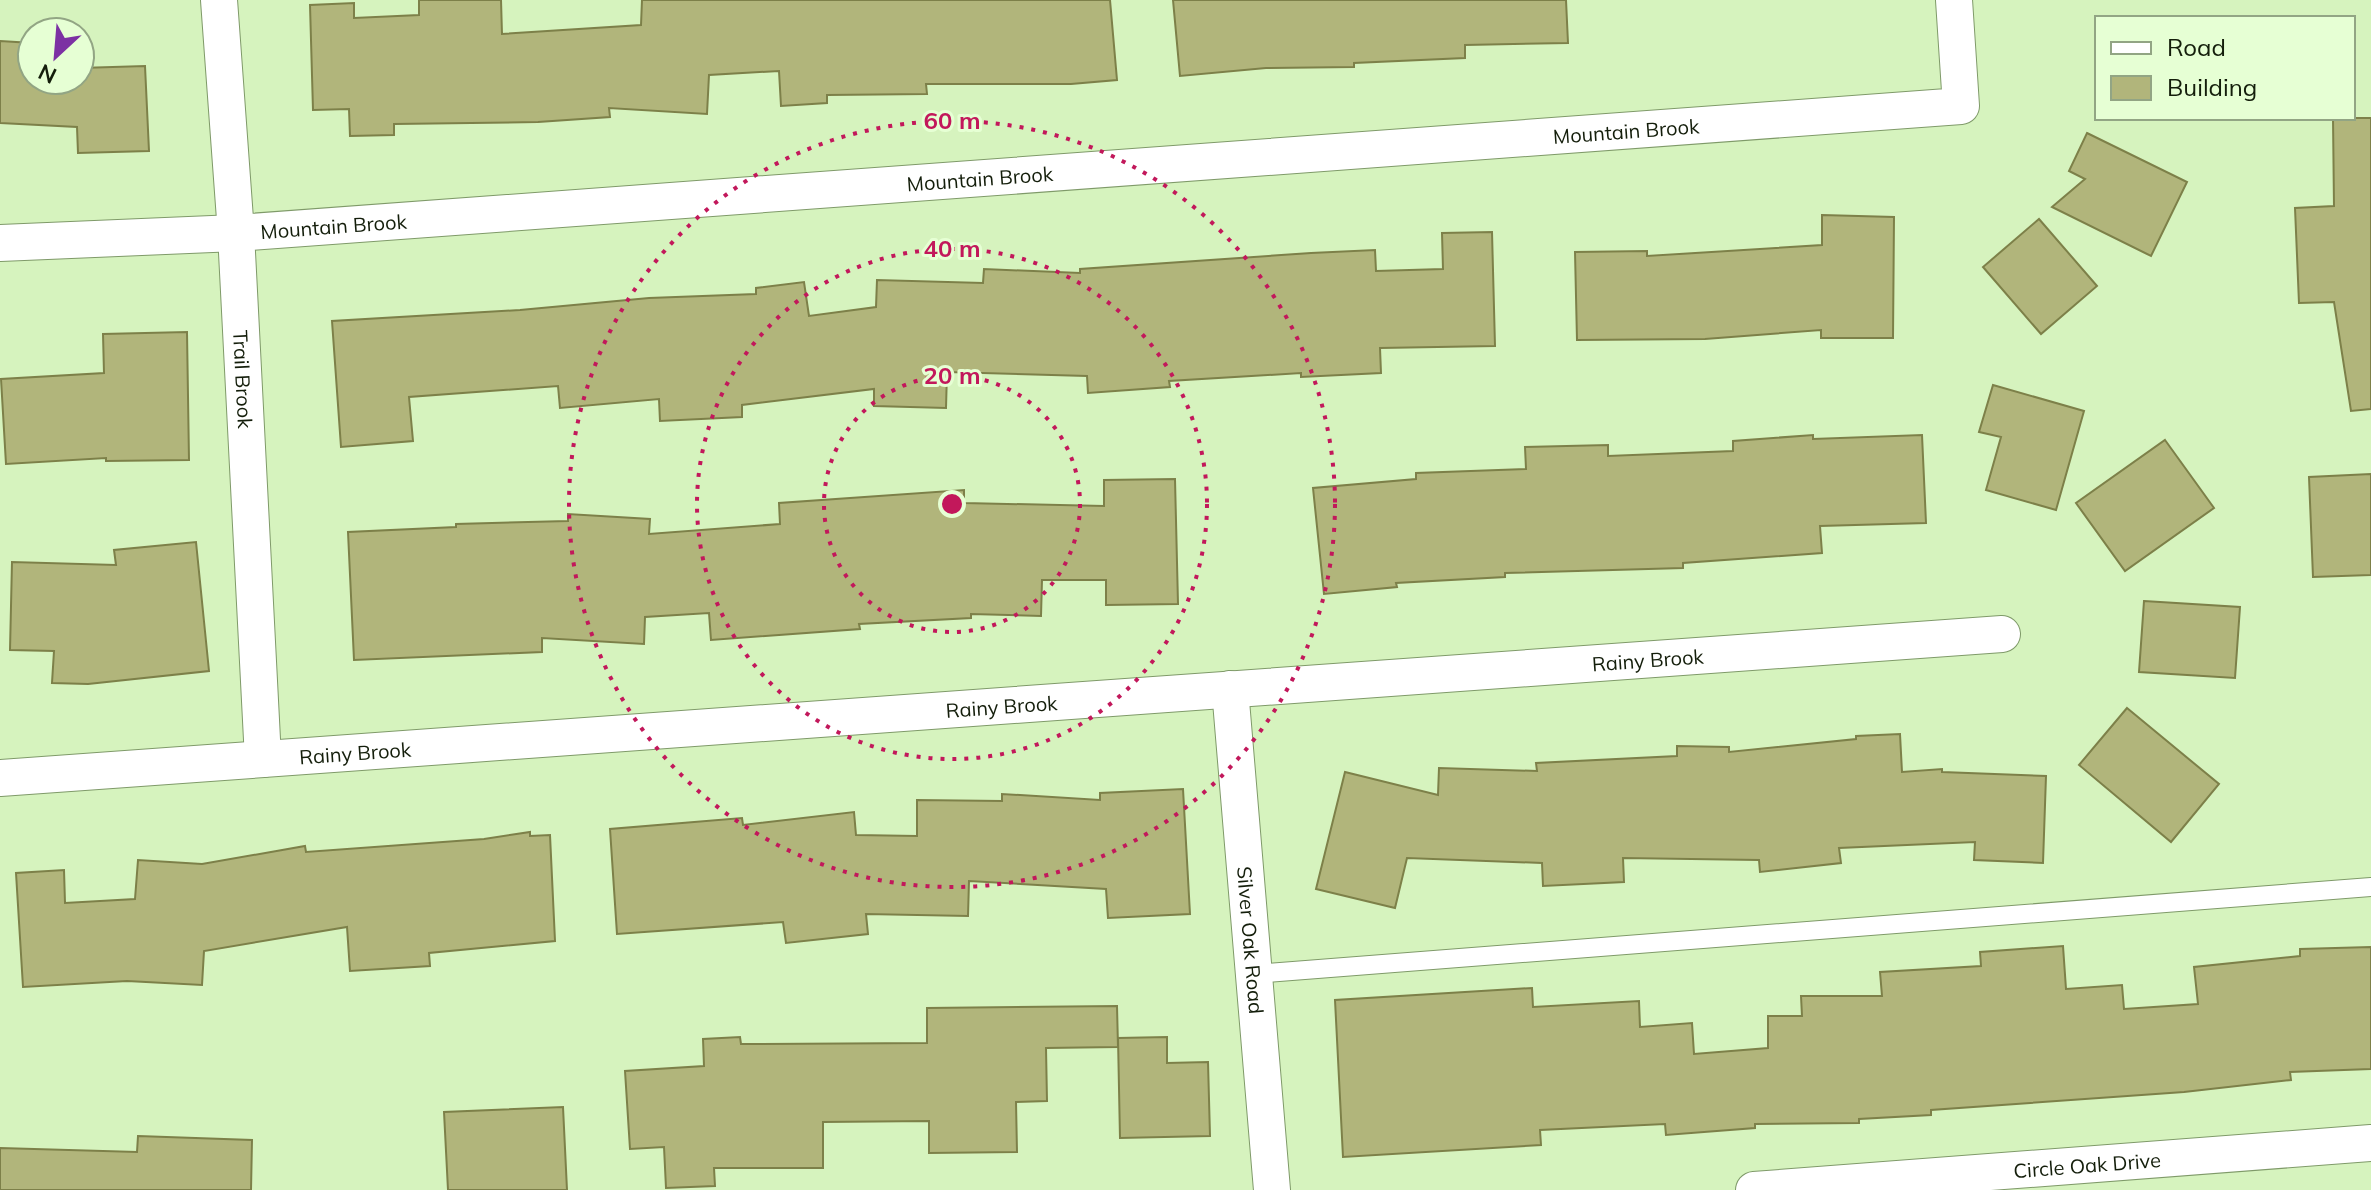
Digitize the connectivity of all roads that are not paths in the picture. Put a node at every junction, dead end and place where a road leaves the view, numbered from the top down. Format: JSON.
{"nodes":[{"id":1,"x":219,"y":0,"type":"edge"},
{"id":2,"x":1954,"y":0,"type":"edge"},
{"id":3,"x":236,"y":233,"type":"junction"},
{"id":4,"x":0,"y":243,"type":"edge"},
{"id":5,"x":2002,"y":634,"type":"dead end"},
{"id":6,"x":1230,"y":689,"type":"junction"},
{"id":7,"x":263,"y":759,"type":"junction"},
{"id":8,"x":0,"y":778,"type":"edge"},
{"id":9,"x":2371,"y":887,"type":"edge"},
{"id":10,"x":1254,"y":974,"type":"junction"},
{"id":11,"x":2371,"y":1143,"type":"edge"},
{"id":12,"x":1272,"y":1190,"type":"edge"},
{"id":13,"x":1754,"y":1190,"type":"edge"}],
"edges":[{"from":1,"to":3,"type":"street","name":"Trail Brook"},
{"from":2,"to":3,"type":"street","name":"Mountain Brook"},
{"from":3,"to":4,"type":"street","name":"Mountain Brook"},
{"from":3,"to":7,"type":"street","name":"Trail Brook"},
{"from":5,"to":6,"type":"street","name":"Rainy Brook"},
{"from":6,"to":7,"type":"street","name":"Rainy Brook"},
{"from":6,"to":10,"type":"street","name":"Silver Oak Road"},
{"from":7,"to":8,"type":"street","name":"Rainy Brook"},
{"from":9,"to":10,"type":"lane"},
{"from":10,"to":12,"type":"street","name":"Silver Oak Road"},
{"from":11,"to":13,"type":"street","name":"Circle Oak Drive"}]}
